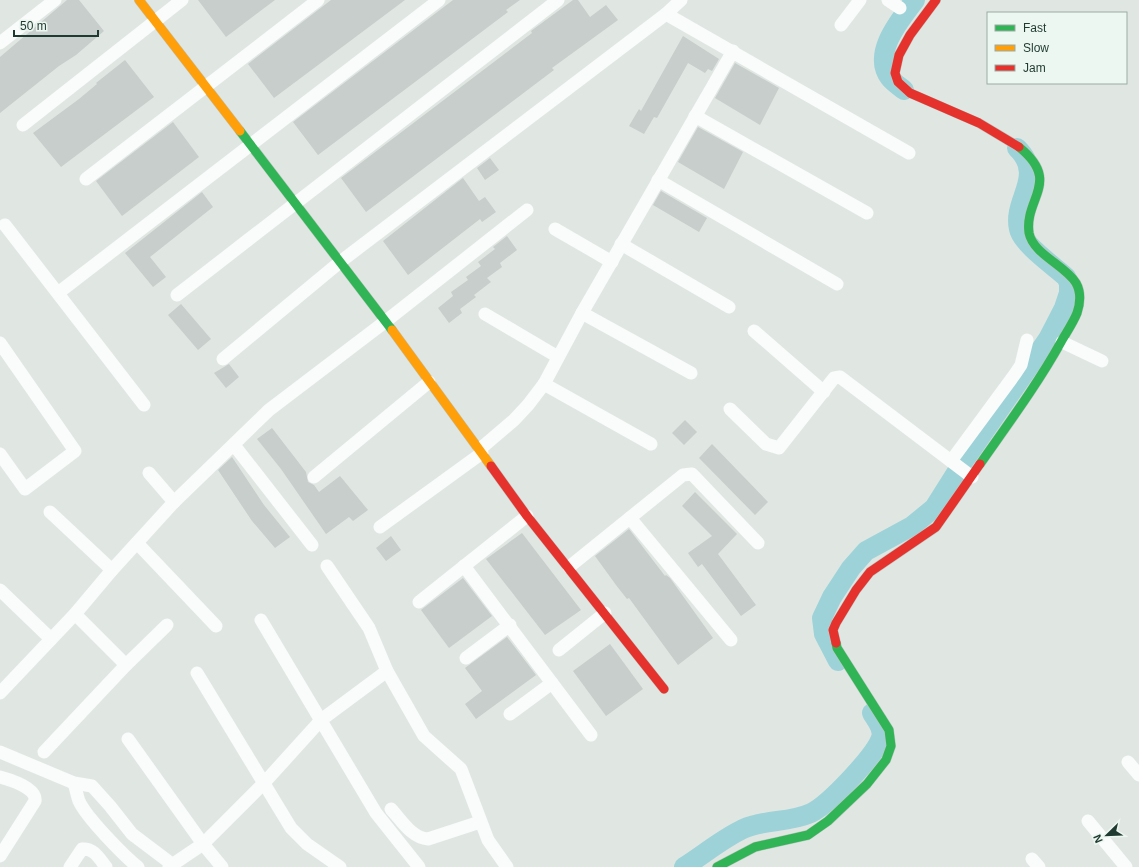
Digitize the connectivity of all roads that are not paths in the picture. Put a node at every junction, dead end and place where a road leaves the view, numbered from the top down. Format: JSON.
{"nodes":[{"id":1,"x":55,"y":0,"type":"edge"},
{"id":2,"x":139,"y":0,"type":"edge"},
{"id":3,"x":182,"y":0,"type":"edge"},
{"id":4,"x":318,"y":0,"type":"edge"},
{"id":5,"x":439,"y":0,"type":"edge"},
{"id":6,"x":558,"y":0,"type":"edge"},
{"id":7,"x":681,"y":0,"type":"edge"},
{"id":8,"x":860,"y":0,"type":"edge"},
{"id":9,"x":888,"y":0,"type":"edge"},
{"id":10,"x":936,"y":0,"type":"edge"},
{"id":11,"x":900,"y":8,"type":"dead end"},
{"id":12,"x":666,"y":14,"type":"junction"},
{"id":13,"x":155,"y":20,"type":"junction"},
{"id":14,"x":841,"y":25,"type":"dead end"},
{"id":15,"x":0,"y":43,"type":"edge"},
{"id":16,"x":733,"y":51,"type":"junction"},
{"id":17,"x":206,"y":86,"type":"junction"},
{"id":18,"x":695,"y":116,"type":"junction"},
{"id":19,"x":23,"y":125,"type":"dead end"},
{"id":20,"x":251,"y":145,"type":"junction"},
{"id":21,"x":909,"y":153,"type":"dead end"},
{"id":22,"x":86,"y":179,"type":"dead end"},
{"id":23,"x":658,"y":180,"type":"junction"},
{"id":24,"x":295,"y":203,"type":"junction"},
{"id":25,"x":527,"y":210,"type":"dead end"},
{"id":26,"x":867,"y":213,"type":"dead end"},
{"id":27,"x":5,"y":225,"type":"dead end"},
{"id":28,"x":555,"y":229,"type":"dead end"},
{"id":29,"x":621,"y":244,"type":"junction"},
{"id":30,"x":340,"y":262,"type":"junction"},
{"id":31,"x":612,"y":262,"type":"junction"},
{"id":32,"x":837,"y":284,"type":"dead end"},
{"id":33,"x":58,"y":293,"type":"junction"},
{"id":34,"x":177,"y":295,"type":"dead end"},
{"id":35,"x":729,"y":307,"type":"dead end"},
{"id":36,"x":582,"y":313,"type":"junction"},
{"id":37,"x":485,"y":314,"type":"dead end"},
{"id":38,"x":386,"y":321,"type":"junction"},
{"id":39,"x":754,"y":331,"type":"dead end"},
{"id":40,"x":1027,"y":340,"type":"dead end"},
{"id":41,"x":1062,"y":342,"type":"junction"},
{"id":42,"x":0,"y":343,"type":"edge"},
{"id":43,"x":558,"y":357,"type":"junction"},
{"id":44,"x":223,"y":359,"type":"dead end"},
{"id":45,"x":1102,"y":361,"type":"dead end"},
{"id":46,"x":691,"y":373,"type":"dead end"},
{"id":47,"x":429,"y":382,"type":"junction"},
{"id":48,"x":544,"y":384,"type":"junction"},
{"id":49,"x":824,"y":392,"type":"junction"},
{"id":50,"x":144,"y":405,"type":"dead end"},
{"id":51,"x":730,"y":409,"type":"dead end"},
{"id":52,"x":651,"y":444,"type":"dead end"},
{"id":53,"x":234,"y":445,"type":"junction"},
{"id":54,"x":481,"y":451,"type":"junction"},
{"id":55,"x":0,"y":454,"type":"edge"},
{"id":56,"x":952,"y":461,"type":"junction"},
{"id":57,"x":149,"y":473,"type":"dead end"},
{"id":58,"x":969,"y":475,"type":"junction"},
{"id":59,"x":314,"y":477,"type":"dead end"},
{"id":60,"x":174,"y":502,"type":"junction"},
{"id":61,"x":50,"y":512,"type":"dead end"},
{"id":62,"x":528,"y":516,"type":"junction"},
{"id":63,"x":630,"y":518,"type":"junction"},
{"id":64,"x":380,"y":527,"type":"dead end"},
{"id":65,"x":137,"y":543,"type":"junction"},
{"id":66,"x":758,"y":544,"type":"dead end"},
{"id":67,"x":312,"y":545,"type":"dead end"},
{"id":68,"x":327,"y":566,"type":"dead end"},
{"id":69,"x":464,"y":566,"type":"junction"},
{"id":70,"x":569,"y":567,"type":"junction"},
{"id":71,"x":112,"y":570,"type":"junction"},
{"id":72,"x":0,"y":590,"type":"edge"},
{"id":73,"x":419,"y":602,"type":"dead end"},
{"id":74,"x":605,"y":613,"type":"junction"},
{"id":75,"x":75,"y":614,"type":"junction"},
{"id":76,"x":261,"y":620,"type":"dead end"},
{"id":77,"x":167,"y":625,"type":"dead end"},
{"id":78,"x":510,"y":625,"type":"junction"},
{"id":79,"x":216,"y":626,"type":"dead end"},
{"id":80,"x":51,"y":638,"type":"junction"},
{"id":81,"x":731,"y":640,"type":"dead end"},
{"id":82,"x":559,"y":650,"type":"dead end"},
{"id":83,"x":466,"y":658,"type":"dead end"},
{"id":84,"x":126,"y":665,"type":"junction"},
{"id":85,"x":387,"y":671,"type":"junction"},
{"id":86,"x":197,"y":673,"type":"dead end"},
{"id":87,"x":552,"y":683,"type":"junction"},
{"id":88,"x":664,"y":689,"type":"dead end"},
{"id":89,"x":0,"y":693,"type":"edge"},
{"id":90,"x":510,"y":714,"type":"dead end"},
{"id":91,"x":322,"y":720,"type":"junction"},
{"id":92,"x":591,"y":736,"type":"dead end"},
{"id":93,"x":128,"y":739,"type":"dead end"},
{"id":94,"x":0,"y":752,"type":"edge"},
{"id":95,"x":44,"y":752,"type":"dead end"},
{"id":96,"x":19,"y":760,"type":"junction"},
{"id":97,"x":1128,"y":762,"type":"dead end"},
{"id":98,"x":1139,"y":775,"type":"edge"},
{"id":99,"x":5,"y":778,"type":"edge"},
{"id":100,"x":74,"y":783,"type":"junction"},
{"id":101,"x":264,"y":783,"type":"junction"},
{"id":102,"x":391,"y":809,"type":"dead end"},
{"id":103,"x":1088,"y":821,"type":"dead end"},
{"id":104,"x":480,"y":822,"type":"junction"},
{"id":105,"x":203,"y":844,"type":"junction"},
{"id":106,"x":0,"y":856,"type":"edge"},
{"id":107,"x":171,"y":866,"type":"edge"},
{"id":108,"x":70,"y":867,"type":"edge"},
{"id":109,"x":106,"y":867,"type":"edge"},
{"id":110,"x":138,"y":867,"type":"edge"},
{"id":111,"x":222,"y":867,"type":"edge"},
{"id":112,"x":340,"y":867,"type":"edge"},
{"id":113,"x":419,"y":867,"type":"edge"},
{"id":114,"x":507,"y":867,"type":"edge"},
{"id":115,"x":717,"y":867,"type":"edge"},
{"id":116,"x":1126,"y":867,"type":"edge"}],
"edges":[{"from":1,"to":15,"type":"street"},
{"from":2,"to":13,"type":"street"},
{"from":3,"to":13,"type":"street"},
{"from":4,"to":17,"type":"street"},
{"from":5,"to":20,"type":"street"},
{"from":6,"to":24,"type":"street"},
{"from":7,"to":12,"type":"street"},
{"from":8,"to":14,"type":"street"},
{"from":9,"to":11,"type":"street"},
{"from":10,"to":41,"type":"street"},
{"from":12,"to":16,"type":"street"},
{"from":12,"to":30,"type":"street"},
{"from":13,"to":17,"type":"street"},
{"from":13,"to":19,"type":"street"},
{"from":16,"to":18,"type":"street"},
{"from":16,"to":21,"type":"street"},
{"from":17,"to":20,"type":"street"},
{"from":17,"to":22,"type":"street"},
{"from":18,"to":23,"type":"street"},
{"from":18,"to":26,"type":"street"},
{"from":20,"to":24,"type":"street"},
{"from":20,"to":33,"type":"street"},
{"from":23,"to":29,"type":"street"},
{"from":23,"to":32,"type":"street"},
{"from":24,"to":30,"type":"street"},
{"from":24,"to":34,"type":"street"},
{"from":25,"to":38,"type":"street"},
{"from":27,"to":33,"type":"street"},
{"from":28,"to":31,"type":"street"},
{"from":29,"to":31,"type":"street"},
{"from":29,"to":35,"type":"street"},
{"from":30,"to":38,"type":"street"},
{"from":30,"to":44,"type":"street"},
{"from":31,"to":36,"type":"street"},
{"from":33,"to":50,"type":"street"},
{"from":36,"to":43,"type":"street"},
{"from":36,"to":46,"type":"street"},
{"from":37,"to":43,"type":"street"},
{"from":38,"to":47,"type":"street"},
{"from":38,"to":53,"type":"street"},
{"from":39,"to":49,"type":"street"},
{"from":40,"to":56,"type":"street"},
{"from":41,"to":45,"type":"street"},
{"from":41,"to":58,"type":"street"},
{"from":42,"to":55,"type":"street"},
{"from":43,"to":48,"type":"street"},
{"from":47,"to":54,"type":"street"},
{"from":47,"to":59,"type":"street"},
{"from":48,"to":52,"type":"street"},
{"from":48,"to":54,"type":"street"},
{"from":49,"to":51,"type":"street"},
{"from":49,"to":56,"type":"street"},
{"from":53,"to":60,"type":"street"},
{"from":53,"to":67,"type":"street"},
{"from":54,"to":62,"type":"street"},
{"from":54,"to":64,"type":"street"},
{"from":56,"to":58,"type":"street"},
{"from":57,"to":60,"type":"street"},
{"from":58,"to":115,"type":"street"},
{"from":60,"to":65,"type":"street"},
{"from":61,"to":71,"type":"street"},
{"from":62,"to":69,"type":"street"},
{"from":62,"to":70,"type":"street"},
{"from":63,"to":66,"type":"street"},
{"from":63,"to":70,"type":"street"},
{"from":63,"to":81,"type":"street"},
{"from":65,"to":71,"type":"street"},
{"from":65,"to":79,"type":"street"},
{"from":68,"to":85,"type":"street"},
{"from":69,"to":73,"type":"street"},
{"from":69,"to":78,"type":"street"},
{"from":70,"to":74,"type":"street"},
{"from":71,"to":75,"type":"street"},
{"from":72,"to":80,"type":"street"},
{"from":74,"to":82,"type":"street"},
{"from":74,"to":88,"type":"street"},
{"from":75,"to":80,"type":"street"},
{"from":75,"to":84,"type":"street"},
{"from":76,"to":91,"type":"street"},
{"from":77,"to":84,"type":"street"},
{"from":78,"to":83,"type":"street"},
{"from":78,"to":87,"type":"street"},
{"from":80,"to":89,"type":"street"},
{"from":84,"to":95,"type":"street"},
{"from":85,"to":91,"type":"street"},
{"from":85,"to":104,"type":"street"},
{"from":86,"to":101,"type":"street"},
{"from":87,"to":90,"type":"street"},
{"from":87,"to":92,"type":"street"},
{"from":91,"to":101,"type":"street"},
{"from":91,"to":113,"type":"street"},
{"from":93,"to":105,"type":"street"},
{"from":94,"to":96,"type":"street"},
{"from":96,"to":99,"type":"street"},
{"from":96,"to":100,"type":"street"},
{"from":97,"to":98,"type":"street"},
{"from":99,"to":106,"type":"street"},
{"from":100,"to":107,"type":"street"},
{"from":100,"to":110,"type":"street"},
{"from":101,"to":105,"type":"street"},
{"from":101,"to":112,"type":"street"},
{"from":102,"to":104,"type":"street"},
{"from":103,"to":116,"type":"street"},
{"from":104,"to":114,"type":"street"},
{"from":105,"to":107,"type":"street"},
{"from":105,"to":111,"type":"street"},
{"from":108,"to":109,"type":"street"}]}
